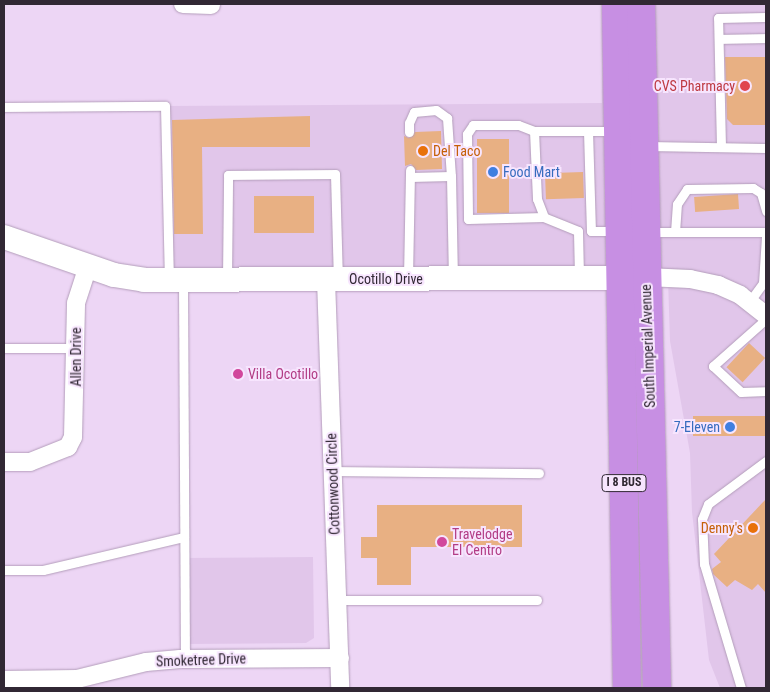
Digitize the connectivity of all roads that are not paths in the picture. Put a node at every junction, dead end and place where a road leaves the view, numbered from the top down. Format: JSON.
{"nodes":[{"id":1,"x":183,"y":4,"type":"edge"},
{"id":2,"x":616,"y":4,"type":"edge"},
{"id":3,"x":641,"y":4,"type":"edge"},
{"id":4,"x":211,"y":5,"type":"edge"},
{"id":5,"x":766,"y":17,"type":"edge"},
{"id":6,"x":766,"y":38,"type":"edge"},
{"id":7,"x":719,"y":39,"type":"junction"},
{"id":8,"x":4,"y":107,"type":"edge"},
{"id":9,"x":588,"y":131,"type":"junction"},
{"id":10,"x":618,"y":131,"type":"junction"},
{"id":11,"x":409,"y":132,"type":"dead end"},
{"id":12,"x":534,"y":132,"type":"junction"},
{"id":13,"x":644,"y":146,"type":"junction"},
{"id":14,"x":721,"y":147,"type":"junction"},
{"id":15,"x":766,"y":148,"type":"edge"},
{"id":16,"x":452,"y":176,"type":"junction"},
{"id":17,"x":766,"y":211,"type":"edge"},
{"id":18,"x":544,"y":218,"type":"junction"},
{"id":19,"x":578,"y":231,"type":"junction"},
{"id":20,"x":591,"y":231,"type":"junction"},
{"id":21,"x":633,"y":231,"type":"junction"},
{"id":22,"x":675,"y":232,"type":"junction"},
{"id":23,"x":766,"y":232,"type":"edge"},
{"id":24,"x":4,"y":236,"type":"edge"},
{"id":25,"x":766,"y":237,"type":"edge"},
{"id":26,"x":88,"y":267,"type":"junction"},
{"id":27,"x":580,"y":278,"type":"junction"},
{"id":28,"x":634,"y":278,"type":"junction"},
{"id":29,"x":227,"y":279,"type":"junction"},
{"id":30,"x":453,"y":279,"type":"junction"},
{"id":31,"x":176,"y":280,"type":"junction"},
{"id":32,"x":332,"y":280,"type":"junction"},
{"id":33,"x":408,"y":280,"type":"junction"},
{"id":34,"x":765,"y":281,"type":"edge"},
{"id":35,"x":750,"y":301,"type":"junction"},
{"id":36,"x":766,"y":315,"type":"edge"},
{"id":37,"x":766,"y":319,"type":"edge"},
{"id":38,"x":4,"y":348,"type":"edge"},
{"id":39,"x":76,"y":348,"type":"junction"},
{"id":40,"x":766,"y":391,"type":"edge"},
{"id":41,"x":766,"y":461,"type":"edge"},
{"id":42,"x":4,"y":462,"type":"edge"},
{"id":43,"x":332,"y":471,"type":"junction"},
{"id":44,"x":539,"y":473,"type":"dead end"},
{"id":45,"x":184,"y":537,"type":"junction"},
{"id":46,"x":4,"y":570,"type":"edge"},
{"id":47,"x":338,"y":600,"type":"junction"},
{"id":48,"x":537,"y":600,"type":"dead end"},
{"id":49,"x":340,"y":658,"type":"junction"},
{"id":50,"x":185,"y":659,"type":"junction"},
{"id":51,"x":4,"y":680,"type":"edge"},
{"id":52,"x":77,"y":684,"type":"edge"},
{"id":53,"x":340,"y":688,"type":"edge"},
{"id":54,"x":627,"y":688,"type":"edge"},
{"id":55,"x":657,"y":688,"type":"edge"},
{"id":56,"x":741,"y":688,"type":"edge"}],
"edges":[{"from":1,"to":4,"type":"street"},
{"from":2,"to":10,"type":"highway","name":"South Imperial Avenue","number":"I 8 BUS"},
{"from":3,"to":13,"type":"highway","name":"South Imperial Avenue","number":"I 8 BUS"},
{"from":5,"to":7,"type":"lane"},
{"from":6,"to":7,"type":"lane"},
{"from":7,"to":14,"type":"lane"},
{"from":8,"to":31,"type":"lane"},
{"from":9,"to":10,"type":"lane"},
{"from":9,"to":12,"type":"lane"},
{"from":9,"to":20,"type":"lane"},
{"from":10,"to":21,"type":"highway","name":"South Imperial Avenue","number":"I 8 BUS"},
{"from":11,"to":16,"type":"lane"},
{"from":12,"to":18,"type":"lane"},
{"from":12,"to":18,"type":"lane"},
{"from":13,"to":14,"type":"lane"},
{"from":13,"to":21,"type":"highway","name":"South Imperial Avenue","number":"I 8 BUS"},
{"from":14,"to":15,"type":"lane"},
{"from":16,"to":30,"type":"lane"},
{"from":16,"to":33,"type":"lane"},
{"from":17,"to":22,"type":"lane"},
{"from":18,"to":19,"type":"lane"},
{"from":19,"to":20,"type":"lane"},
{"from":19,"to":27,"type":"lane"},
{"from":20,"to":21,"type":"lane"},
{"from":21,"to":22,"type":"lane"},
{"from":21,"to":28,"type":"highway","name":"South Imperial Avenue","number":"I 8 BUS"},
{"from":22,"to":23,"type":"lane"},
{"from":24,"to":26,"type":"street","name":"Ocotillo Drive"},
{"from":25,"to":34,"type":"lane"},
{"from":26,"to":31,"type":"street","name":"Ocotillo Drive"},
{"from":26,"to":39,"type":"street","name":"Allen Drive"},
{"from":27,"to":28,"type":"street","name":"Ocotillo Drive"},
{"from":27,"to":30,"type":"street","name":"Ocotillo Drive"},
{"from":28,"to":35,"type":"street","name":"Ocotillo Drive"},
{"from":28,"to":54,"type":"highway","name":"South Imperial Avenue","number":"I 8 BUS"},
{"from":28,"to":55,"type":"highway","name":"South Imperial Avenue","number":"I 8 BUS"},
{"from":29,"to":31,"type":"street","name":"Ocotillo Drive"},
{"from":29,"to":32,"type":"street","name":"Ocotillo Drive"},
{"from":29,"to":32,"type":"lane"},
{"from":30,"to":33,"type":"street","name":"Ocotillo Drive"},
{"from":31,"to":45,"type":"lane"},
{"from":32,"to":33,"type":"street","name":"Ocotillo Drive"},
{"from":32,"to":43,"type":"street","name":"Cottonwood Circle"},
{"from":34,"to":35,"type":"lane"},
{"from":35,"to":36,"type":"street","name":"Ocotillo Drive"},
{"from":37,"to":40,"type":"lane"},
{"from":38,"to":39,"type":"lane"},
{"from":39,"to":42,"type":"street","name":"Allen Drive"},
{"from":41,"to":56,"type":"lane"},
{"from":43,"to":44,"type":"lane"},
{"from":43,"to":47,"type":"street","name":"Cottonwood Circle"},
{"from":45,"to":46,"type":"lane"},
{"from":45,"to":50,"type":"lane"},
{"from":47,"to":48,"type":"lane"},
{"from":47,"to":49,"type":"street","name":"Cottonwood Circle"},
{"from":49,"to":50,"type":"street","name":"Smoketree Drive"},
{"from":49,"to":53,"type":"street","name":"Cottonwood Circle"},
{"from":50,"to":52,"type":"street","name":"Smoketree Drive"},
{"from":51,"to":52,"type":"street","name":"Smoketree Drive"}]}
